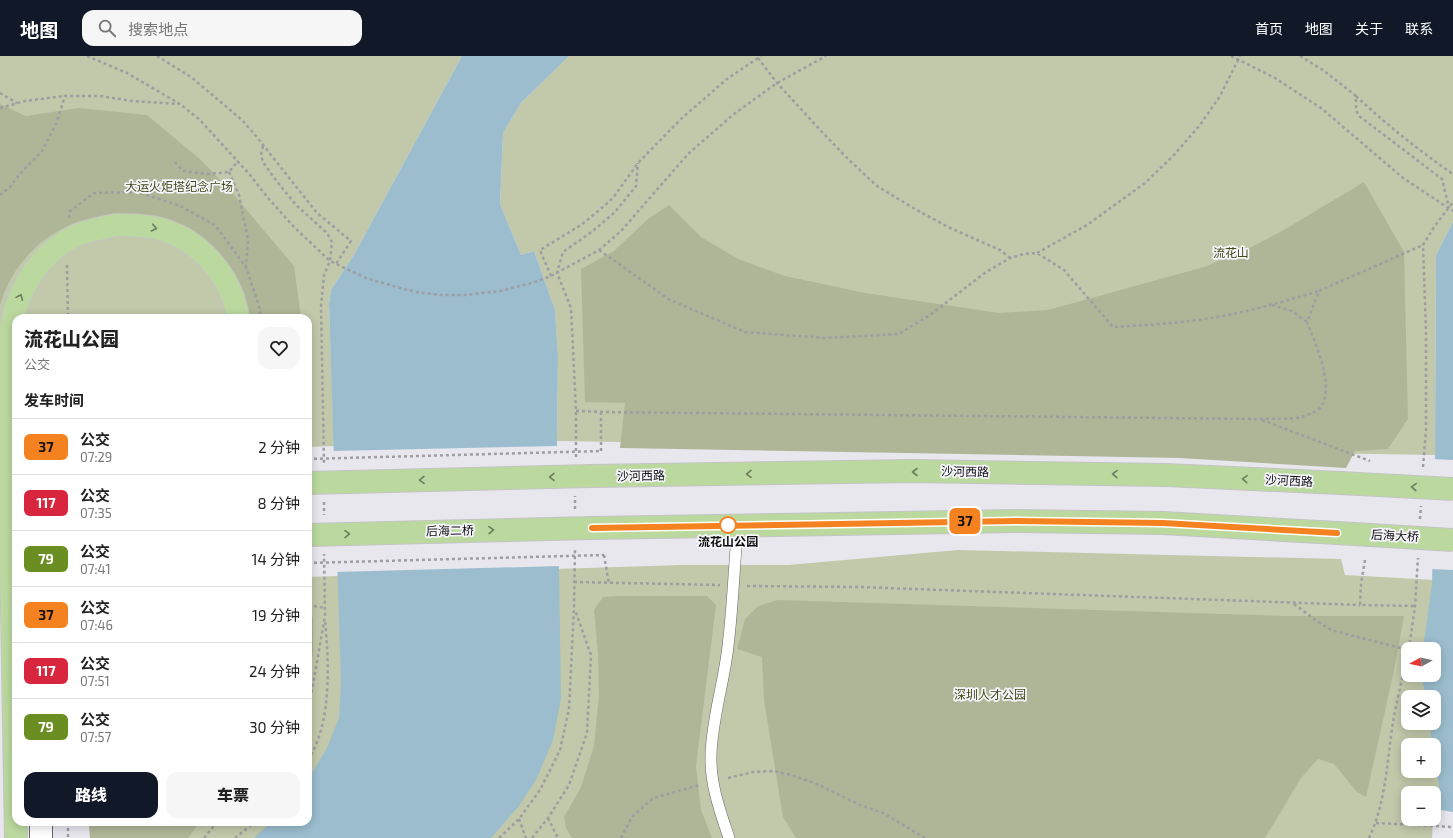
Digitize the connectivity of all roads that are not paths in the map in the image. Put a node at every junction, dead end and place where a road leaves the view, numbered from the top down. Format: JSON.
{"nodes":[{"id":1,"x":13,"y":314,"type":"edge"},
{"id":2,"x":238,"y":314,"type":"edge"},
{"id":3,"x":12,"y":321,"type":"edge"},
{"id":4,"x":312,"y":483,"type":"edge"},
{"id":5,"x":1453,"y":489,"type":"edge"},
{"id":6,"x":0,"y":494,"type":"edge"},
{"id":7,"x":12,"y":494,"type":"edge"},
{"id":8,"x":738,"y":525,"type":"junction"},
{"id":9,"x":312,"y":535,"type":"edge"},
{"id":10,"x":0,"y":539,"type":"edge"},
{"id":11,"x":12,"y":539,"type":"edge"},
{"id":12,"x":1453,"y":540,"type":"edge"},
{"id":13,"x":12,"y":604,"type":"edge"},
{"id":14,"x":0,"y":605,"type":"edge"},
{"id":15,"x":12,"y":610,"type":"edge"},
{"id":16,"x":16,"y":826,"type":"edge"},
{"id":17,"x":41,"y":826,"type":"edge"},
{"id":18,"x":16,"y":838,"type":"edge"},
{"id":19,"x":41,"y":838,"type":"edge"},
{"id":20,"x":729,"y":838,"type":"edge"}],
"edges":[{"from":1,"to":2,"type":"main road","one_way":true,"bridge":true},
{"from":15,"to":3,"type":"main road","one_way":true,"bridge":true},
{"from":5,"to":4,"type":"main road","name":"沙河西路","one_way":true,"bridge":true},
{"from":6,"to":7,"type":"main road"},
{"from":9,"to":8,"type":"main road","name":"后海二桥","one_way":true,"bridge":true},
{"from":8,"to":12,"type":"main road","name":"后海大桥","bridge":true},
{"from":8,"to":20,"type":"lane"},
{"from":10,"to":11,"type":"main road"},
{"from":13,"to":14,"type":"main road"},
{"from":18,"to":16,"type":"main road","one_way":true,"bridge":true},
{"from":17,"to":19,"type":"main road"}]}
